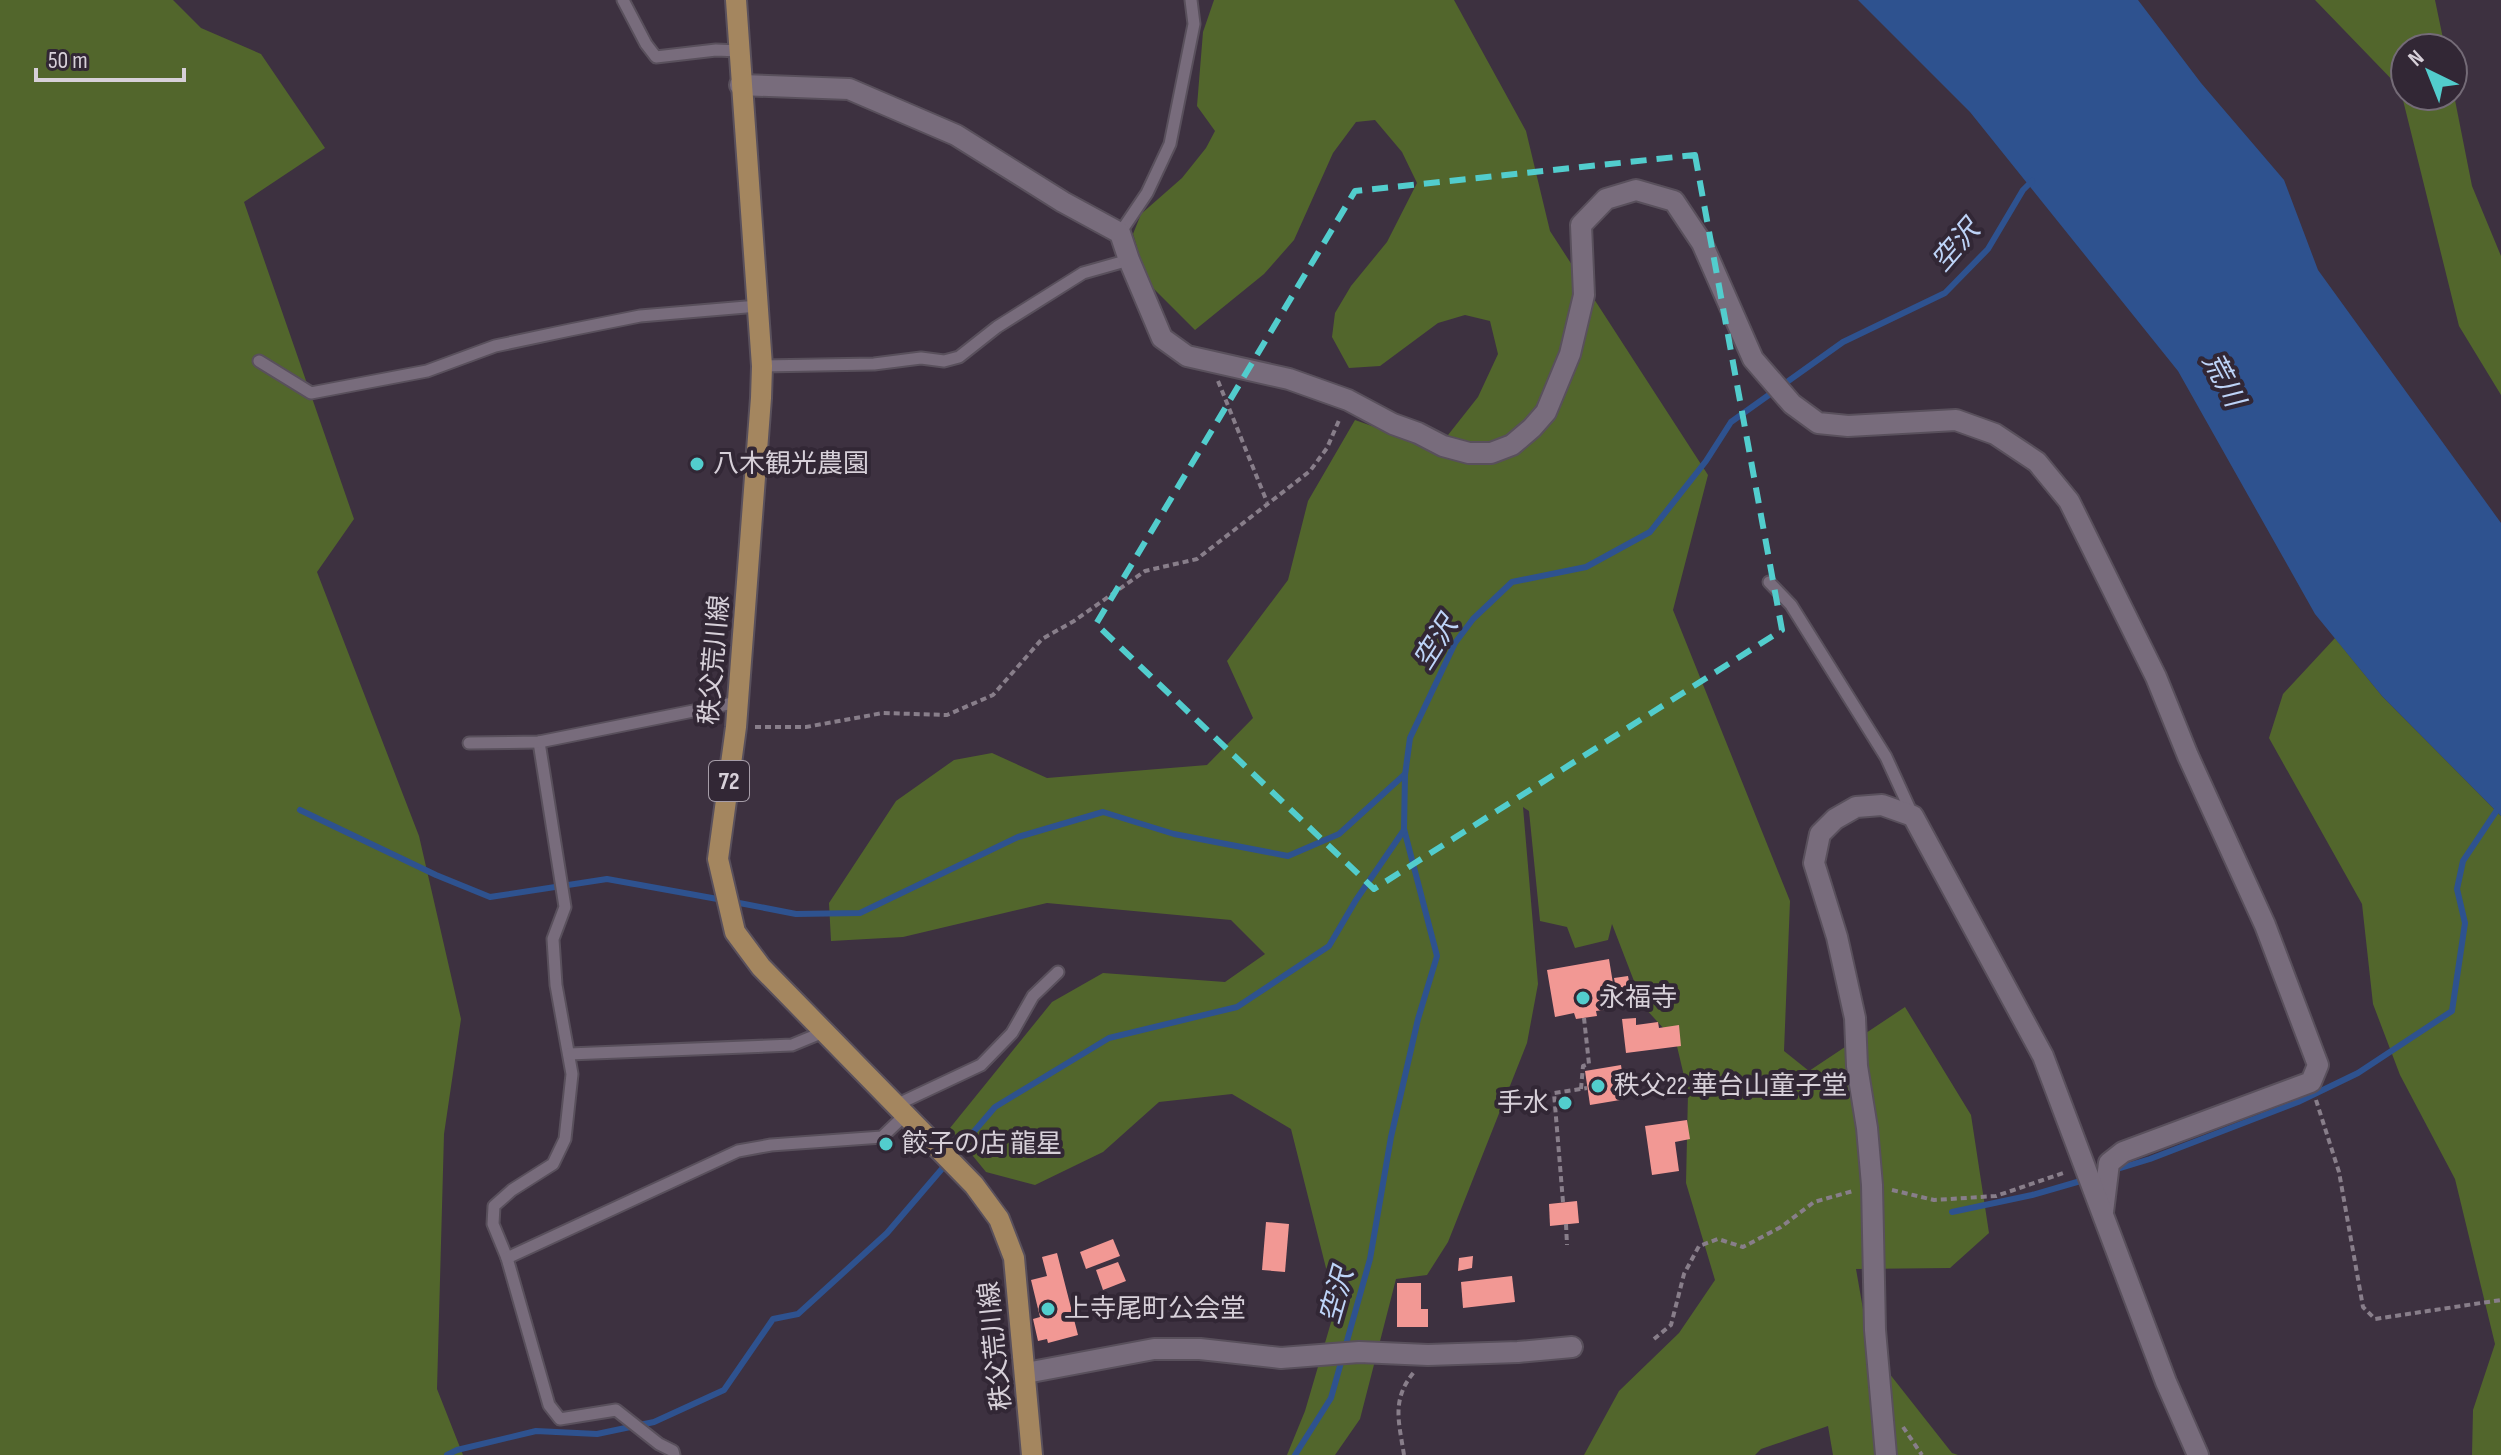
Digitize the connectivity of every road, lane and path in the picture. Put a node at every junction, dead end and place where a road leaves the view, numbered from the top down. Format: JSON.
{"nodes":[{"id":1,"x":623,"y":0,"type":"edge"},
{"id":2,"x":736,"y":0,"type":"edge"},
{"id":3,"x":1191,"y":0,"type":"edge"},
{"id":4,"x":739,"y":51,"type":"junction"},
{"id":5,"x":740,"y":85,"type":"junction"},
{"id":6,"x":1120,"y":233,"type":"junction"},
{"id":7,"x":1129,"y":260,"type":"junction"},
{"id":8,"x":758,"y":306,"type":"junction"},
{"id":9,"x":259,"y":361,"type":"dead end"},
{"id":10,"x":1209,"y":361,"type":"junction"},
{"id":11,"x":762,"y":366,"type":"junction"},
{"id":12,"x":1348,"y":400,"type":"junction"},
{"id":13,"x":1267,"y":502,"type":"junction"},
{"id":14,"x":1769,"y":582,"type":"dead end"},
{"id":15,"x":738,"y":702,"type":"junction"},
{"id":16,"x":736,"y":727,"type":"junction"},
{"id":17,"x":539,"y":742,"type":"junction"},
{"id":18,"x":469,"y":743,"type":"dead end"},
{"id":19,"x":1913,"y":816,"type":"junction"},
{"id":20,"x":1058,"y":972,"type":"dead end"},
{"id":21,"x":1584,"y":1018,"type":"dead end"},
{"id":22,"x":826,"y":1031,"type":"junction"},
{"id":23,"x":569,"y":1054,"type":"junction"},
{"id":24,"x":2311,"y":1082,"type":"junction"},
{"id":25,"x":901,"y":1110,"type":"junction"},
{"id":26,"x":2085,"y":1166,"type":"junction"},
{"id":27,"x":1872,"y":1185,"type":"junction"},
{"id":28,"x":1563,"y":1202,"type":"dead end"},
{"id":29,"x":2103,"y":1212,"type":"junction"},
{"id":30,"x":1566,"y":1224,"type":"dead end"},
{"id":31,"x":1567,"y":1245,"type":"dead end"},
{"id":32,"x":507,"y":1258,"type":"junction"},
{"id":33,"x":2501,"y":1300,"type":"edge"},
{"id":34,"x":1654,"y":1339,"type":"dead end"},
{"id":35,"x":1572,"y":1347,"type":"dead end"},
{"id":36,"x":1428,"y":1355,"type":"junction"},
{"id":37,"x":1026,"y":1373,"type":"junction"},
{"id":38,"x":674,"y":1455,"type":"edge"},
{"id":39,"x":1032,"y":1455,"type":"edge"},
{"id":40,"x":1404,"y":1455,"type":"edge"},
{"id":41,"x":1886,"y":1455,"type":"edge"},
{"id":42,"x":2198,"y":1455,"type":"edge"}],
"edges":[{"from":1,"to":4,"type":"lane"},
{"from":2,"to":4,"type":"main road","name":"秩父荒川線","number":"72"},
{"from":3,"to":6,"type":"lane"},
{"from":4,"to":5,"type":"main road","name":"秩父荒川線","number":"72"},
{"from":5,"to":6,"type":"street"},
{"from":5,"to":8,"type":"main road","name":"秩父荒川線","number":"72"},
{"from":6,"to":7,"type":"street"},
{"from":7,"to":10,"type":"street"},
{"from":7,"to":11,"type":"lane"},
{"from":8,"to":9,"type":"lane"},
{"from":8,"to":11,"type":"main road","name":"秩父荒川線","number":"72"},
{"from":10,"to":12,"type":"street"},
{"from":10,"to":13,"type":"path"},
{"from":11,"to":15,"type":"main road","name":"秩父荒川線","number":"72"},
{"from":12,"to":13,"type":"path"},
{"from":12,"to":24,"type":"street"},
{"from":13,"to":16,"type":"path"},
{"from":14,"to":19,"type":"lane"},
{"from":15,"to":16,"type":"main road","name":"秩父荒川線","number":"72"},
{"from":15,"to":17,"type":"lane"},
{"from":16,"to":22,"type":"main road","name":"秩父荒川線","number":"72"},
{"from":17,"to":18,"type":"lane"},
{"from":17,"to":23,"type":"lane"},
{"from":19,"to":26,"type":"street"},
{"from":19,"to":27,"type":"street"},
{"from":20,"to":25,"type":"lane"},
{"from":21,"to":28,"type":"path"},
{"from":22,"to":23,"type":"lane"},
{"from":22,"to":25,"type":"main road","name":"秩父荒川線","number":"72"},
{"from":23,"to":32,"type":"lane"},
{"from":24,"to":29,"type":"street"},
{"from":24,"to":33,"type":"path"},
{"from":25,"to":32,"type":"lane"},
{"from":25,"to":37,"type":"main road","name":"秩父荒川線","number":"72"},
{"from":26,"to":27,"type":"path"},
{"from":26,"to":29,"type":"street"},
{"from":27,"to":34,"type":"path"},
{"from":27,"to":41,"type":"street"},
{"from":29,"to":42,"type":"street"},
{"from":30,"to":31,"type":"path"},
{"from":32,"to":38,"type":"lane"},
{"from":35,"to":36,"type":"street"},
{"from":36,"to":37,"type":"street"},
{"from":36,"to":40,"type":"path"},
{"from":37,"to":39,"type":"main road","name":"秩父荒川線","number":"72"}]}
